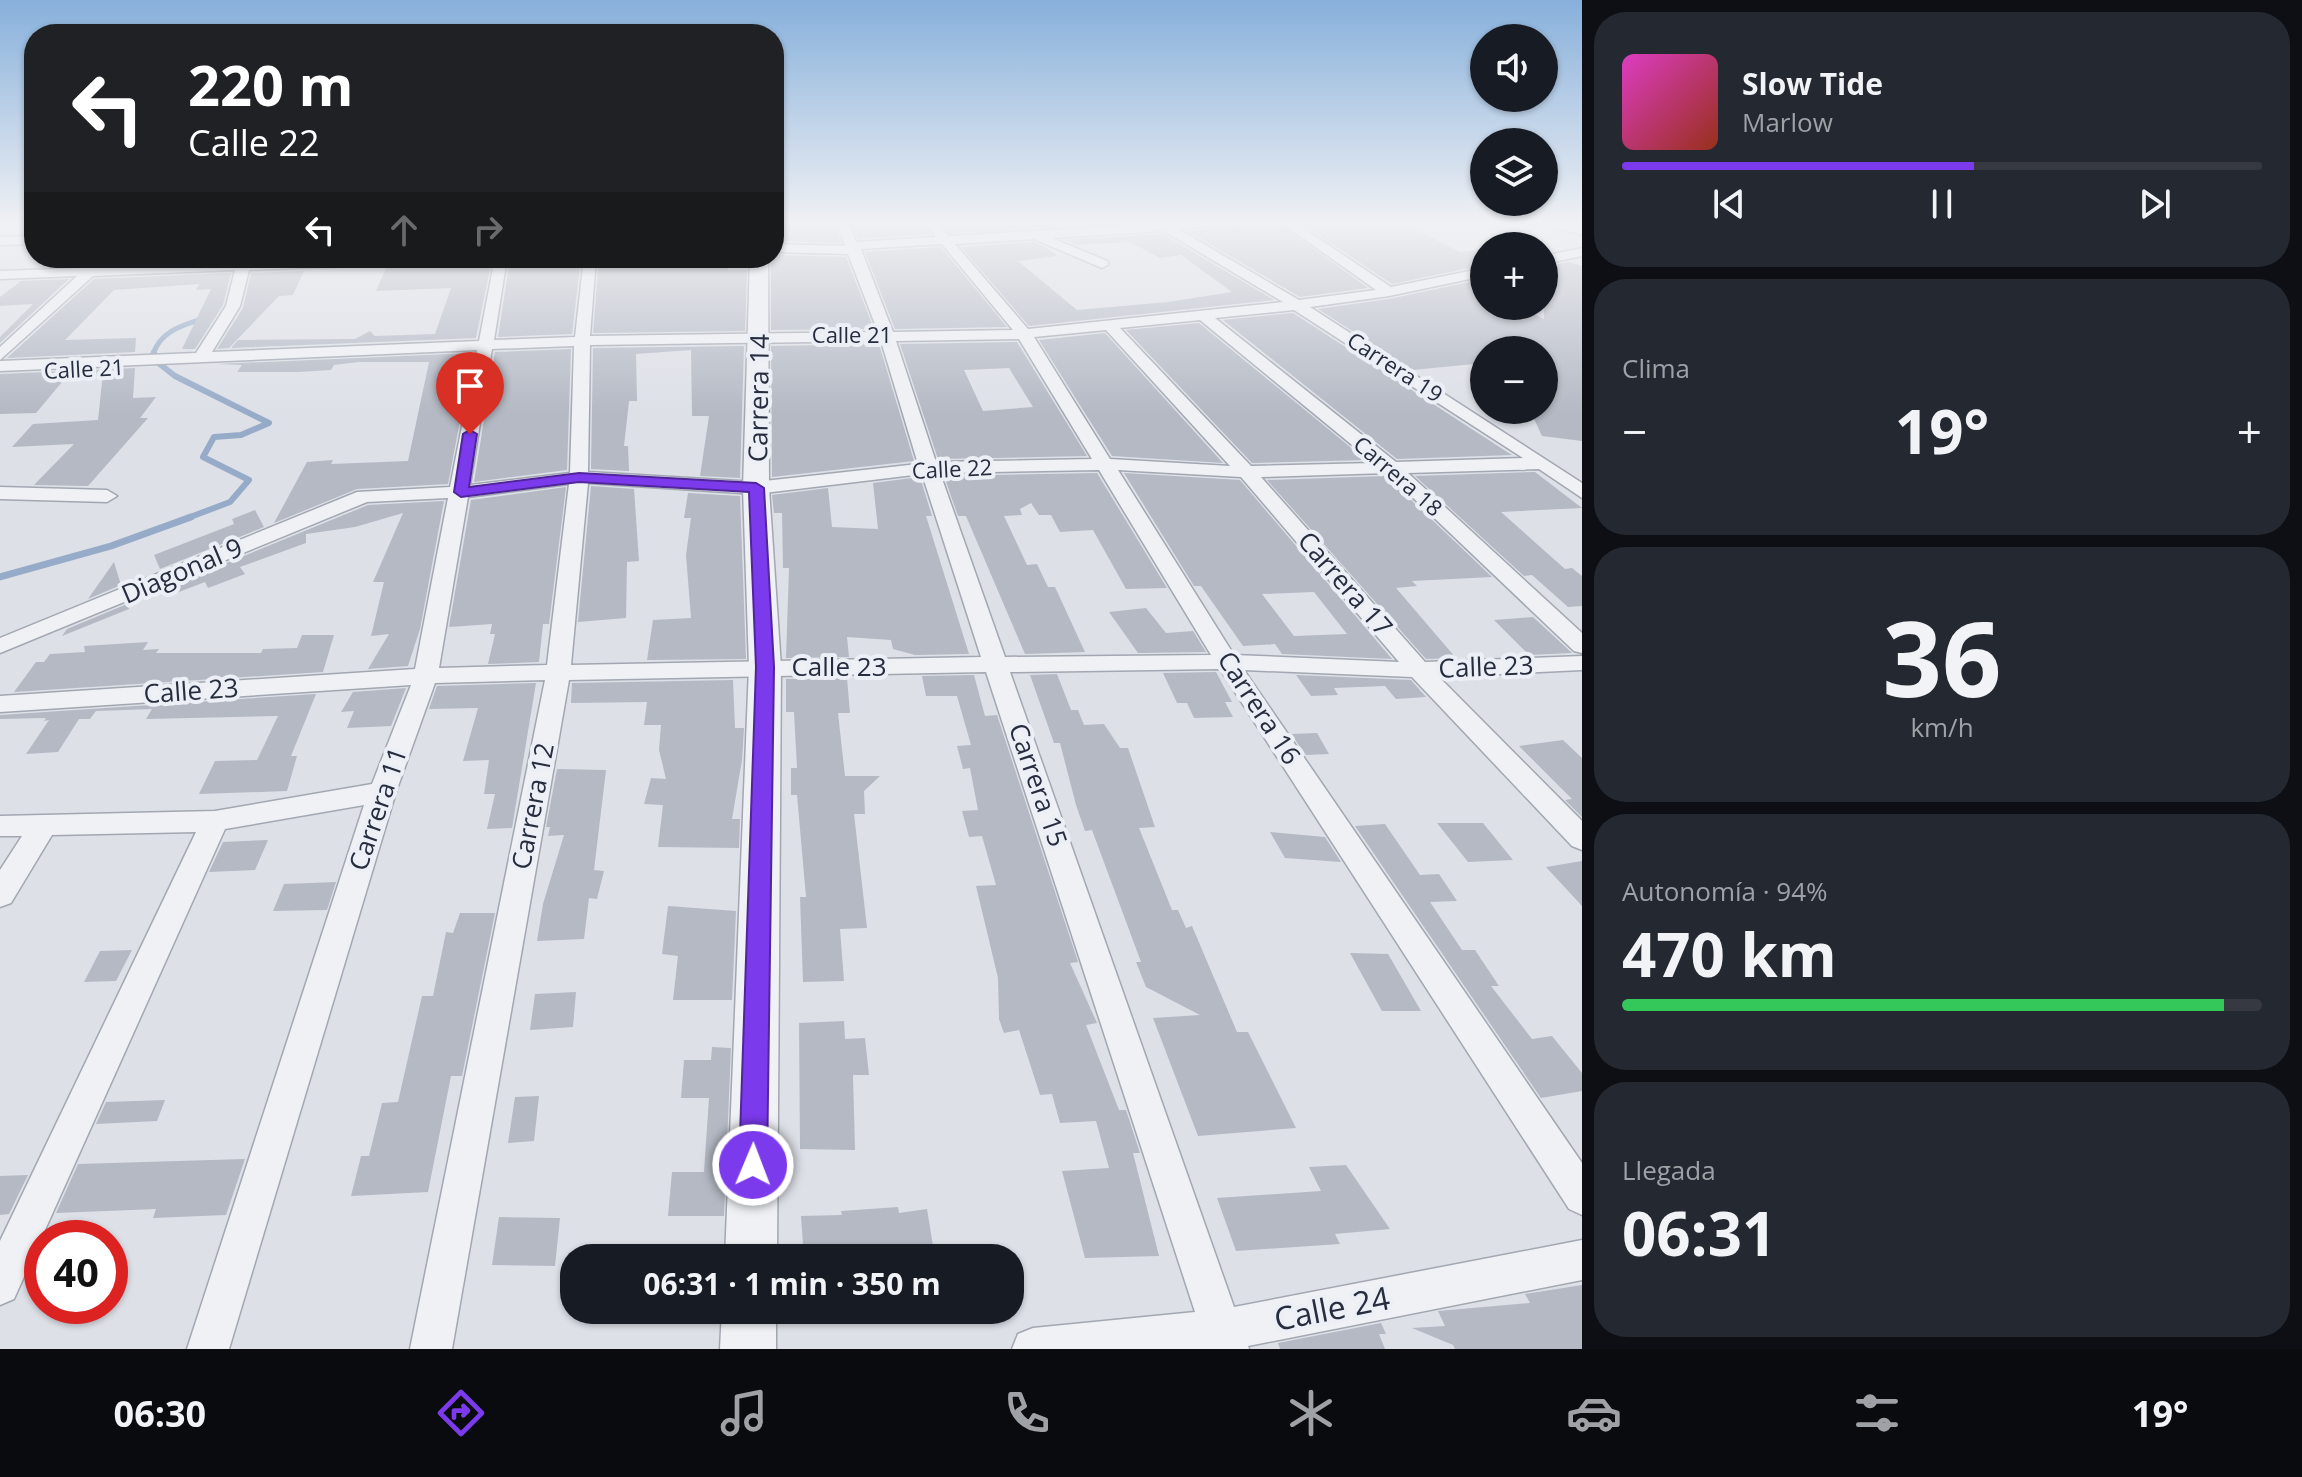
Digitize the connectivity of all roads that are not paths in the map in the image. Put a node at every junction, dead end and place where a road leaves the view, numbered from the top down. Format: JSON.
{"nodes":[{"id":1,"x":75,"y":287,"type":"edge"},
{"id":2,"x":238,"y":287,"type":"edge"},
{"id":3,"x":495,"y":287,"type":"edge"},
{"id":4,"x":587,"y":287,"type":"edge"},
{"id":5,"x":760,"y":287,"type":"edge"},
{"id":6,"x":868,"y":287,"type":"edge"},
{"id":7,"x":984,"y":287,"type":"edge"},
{"id":8,"x":1267,"y":287,"type":"edge"},
{"id":9,"x":1382,"y":287,"type":"edge"},
{"id":10,"x":1413,"y":287,"type":"edge"},
{"id":11,"x":1389,"y":292,"type":"junction"},
{"id":12,"x":1297,"y":305,"type":"junction"},
{"id":13,"x":1205,"y":317,"type":"junction"},
{"id":14,"x":1111,"y":327,"type":"junction"},
{"id":15,"x":1024,"y":334,"type":"junction"},
{"id":16,"x":887,"y":335,"type":"junction"},
{"id":17,"x":761,"y":336,"type":"junction"},
{"id":18,"x":582,"y":341,"type":"junction"},
{"id":19,"x":483,"y":345,"type":"junction"},
{"id":20,"x":0,"y":355,"type":"edge"},
{"id":21,"x":201,"y":358,"type":"junction"},
{"id":22,"x":160,"y":361,"type":"junction"},
{"id":23,"x":0,"y":366,"type":"edge"},
{"id":24,"x":0,"y":374,"type":"edge"},
{"id":25,"x":1543,"y":463,"type":"junction"},
{"id":26,"x":1105,"y":464,"type":"junction"},
{"id":27,"x":1391,"y":467,"type":"junction"},
{"id":28,"x":929,"y":468,"type":"junction"},
{"id":29,"x":1246,"y":472,"type":"junction"},
{"id":30,"x":579,"y":477,"type":"junction"},
{"id":31,"x":756,"y":488,"type":"junction"},
{"id":32,"x":461,"y":492,"type":"junction"},
{"id":33,"x":1582,"y":492,"type":"edge"},
{"id":34,"x":0,"y":493,"type":"edge"},
{"id":35,"x":107,"y":496,"type":"dead end"},
{"id":36,"x":364,"y":496,"type":"joint"},
{"id":37,"x":0,"y":646,"type":"edge"},
{"id":38,"x":1582,"y":646,"type":"edge"},
{"id":39,"x":1227,"y":662,"type":"junction"},
{"id":40,"x":1582,"y":663,"type":"edge"},
{"id":41,"x":998,"y":666,"type":"junction"},
{"id":42,"x":765,"y":667,"type":"junction"},
{"id":43,"x":1419,"y":670,"type":"junction"},
{"id":44,"x":558,"y":673,"type":"junction"},
{"id":45,"x":426,"y":676,"type":"junction"},
{"id":46,"x":0,"y":704,"type":"edge"},
{"id":47,"x":382,"y":792,"type":"junction"},
{"id":48,"x":215,"y":821,"type":"junction"},
{"id":49,"x":44,"y":825,"type":"junction"},
{"id":50,"x":0,"y":826,"type":"edge"},
{"id":51,"x":1582,"y":839,"type":"edge"},
{"id":52,"x":0,"y":895,"type":"edge"},
{"id":53,"x":1582,"y":1196,"type":"edge"},
{"id":54,"x":751,"y":1244,"type":"edge"},
{"id":55,"x":1582,"y":1260,"type":"edge"},
{"id":56,"x":0,"y":1285,"type":"edge"},
{"id":57,"x":749,"y":1324,"type":"edge"},
{"id":58,"x":1225,"y":1340,"type":"edge"},
{"id":59,"x":208,"y":1349,"type":"edge"},
{"id":60,"x":431,"y":1349,"type":"edge"},
{"id":61,"x":748,"y":1349,"type":"edge"},
{"id":62,"x":1033,"y":1349,"type":"edge"}],
"edges":[{"from":1,"to":20,"type":"street"},
{"from":2,"to":21,"type":"street"},
{"from":3,"to":19,"type":"street","name":"Carrera 11"},
{"from":4,"to":18,"type":"street","name":"Carrera 12"},
{"from":5,"to":17,"type":"street","name":"Carrera 14"},
{"from":6,"to":16,"type":"street","name":"Carrera 15"},
{"from":7,"to":15,"type":"street","name":"Carrera 16"},
{"from":8,"to":12,"type":"street","name":"Carrera 19"},
{"from":9,"to":11,"type":"street"},
{"from":10,"to":11,"type":"street","name":"Calle 21"},
{"from":11,"to":12,"type":"street","name":"Calle 21"},
{"from":12,"to":13,"type":"street","name":"Calle 21"},
{"from":12,"to":25,"type":"street","name":"Carrera 19"},
{"from":13,"to":14,"type":"street","name":"Calle 21"},
{"from":13,"to":27,"type":"street","name":"Carrera 18"},
{"from":14,"to":15,"type":"street","name":"Calle 21"},
{"from":14,"to":29,"type":"street","name":"Carrera 17"},
{"from":15,"to":16,"type":"street","name":"Calle 21"},
{"from":15,"to":26,"type":"street","name":"Carrera 16"},
{"from":16,"to":17,"type":"street","name":"Calle 21"},
{"from":16,"to":28,"type":"street","name":"Carrera 15"},
{"from":17,"to":18,"type":"street","name":"Calle 21"},
{"from":17,"to":31,"type":"street","name":"Carrera 14"},
{"from":18,"to":19,"type":"street","name":"Calle 21"},
{"from":18,"to":30,"type":"street","name":"Carrera 12"},
{"from":19,"to":21,"type":"street","name":"Calle 21"},
{"from":19,"to":32,"type":"street","name":"Carrera 11"},
{"from":21,"to":22,"type":"street","name":"Calle 21"},
{"from":22,"to":23,"type":"street","name":"Calle 21"},
{"from":22,"to":24,"type":"street","name":"Calle 21"},
{"from":25,"to":27,"type":"street","name":"Calle 22"},
{"from":25,"to":33,"type":"street","name":"Carrera 19"},
{"from":26,"to":28,"type":"street","name":"Calle 22"},
{"from":26,"to":29,"type":"street","name":"Calle 22"},
{"from":26,"to":39,"type":"street","name":"Carrera 16"},
{"from":27,"to":29,"type":"street","name":"Calle 22"},
{"from":27,"to":38,"type":"street","name":"Carrera 18"},
{"from":28,"to":31,"type":"street","name":"Calle 22"},
{"from":28,"to":41,"type":"street","name":"Carrera 15"},
{"from":29,"to":43,"type":"street","name":"Carrera 17"},
{"from":30,"to":31,"type":"street","name":"Calle 22"},
{"from":30,"to":32,"type":"street","name":"Calle 22"},
{"from":30,"to":44,"type":"street","name":"Carrera 12"},
{"from":31,"to":42,"type":"street","name":"Carrera 14"},
{"from":32,"to":36,"type":"street","name":"Calle 22"},
{"from":32,"to":45,"type":"street","name":"Carrera 11"},
{"from":34,"to":35,"type":"street"},
{"from":36,"to":37,"type":"street","name":"Diagonal 9"},
{"from":39,"to":41,"type":"street","name":"Calle 23"},
{"from":39,"to":43,"type":"street","name":"Calle 23"},
{"from":39,"to":53,"type":"street","name":"Carrera 16"},
{"from":40,"to":43,"type":"street","name":"Calle 23"},
{"from":41,"to":42,"type":"street","name":"Calle 23"},
{"from":41,"to":58,"type":"street","name":"Carrera 15"},
{"from":42,"to":44,"type":"street","name":"Calle 23"},
{"from":42,"to":54,"type":"street","name":"Carrera 14"},
{"from":43,"to":51,"type":"street","name":"Carrera 17"},
{"from":44,"to":45,"type":"street","name":"Calle 23"},
{"from":44,"to":60,"type":"street","name":"Carrera 12"},
{"from":45,"to":46,"type":"street","name":"Calle 23"},
{"from":45,"to":47,"type":"street","name":"Carrera 11"},
{"from":47,"to":48,"type":"street"},
{"from":47,"to":59,"type":"street","name":"Carrera 11"},
{"from":48,"to":49,"type":"street"},
{"from":48,"to":56,"type":"street"},
{"from":49,"to":50,"type":"street"},
{"from":49,"to":52,"type":"street"},
{"from":55,"to":58,"type":"street","name":"Calle 24"},
{"from":57,"to":61,"type":"street"},
{"from":58,"to":62,"type":"street","name":"Calle 24"}]}
